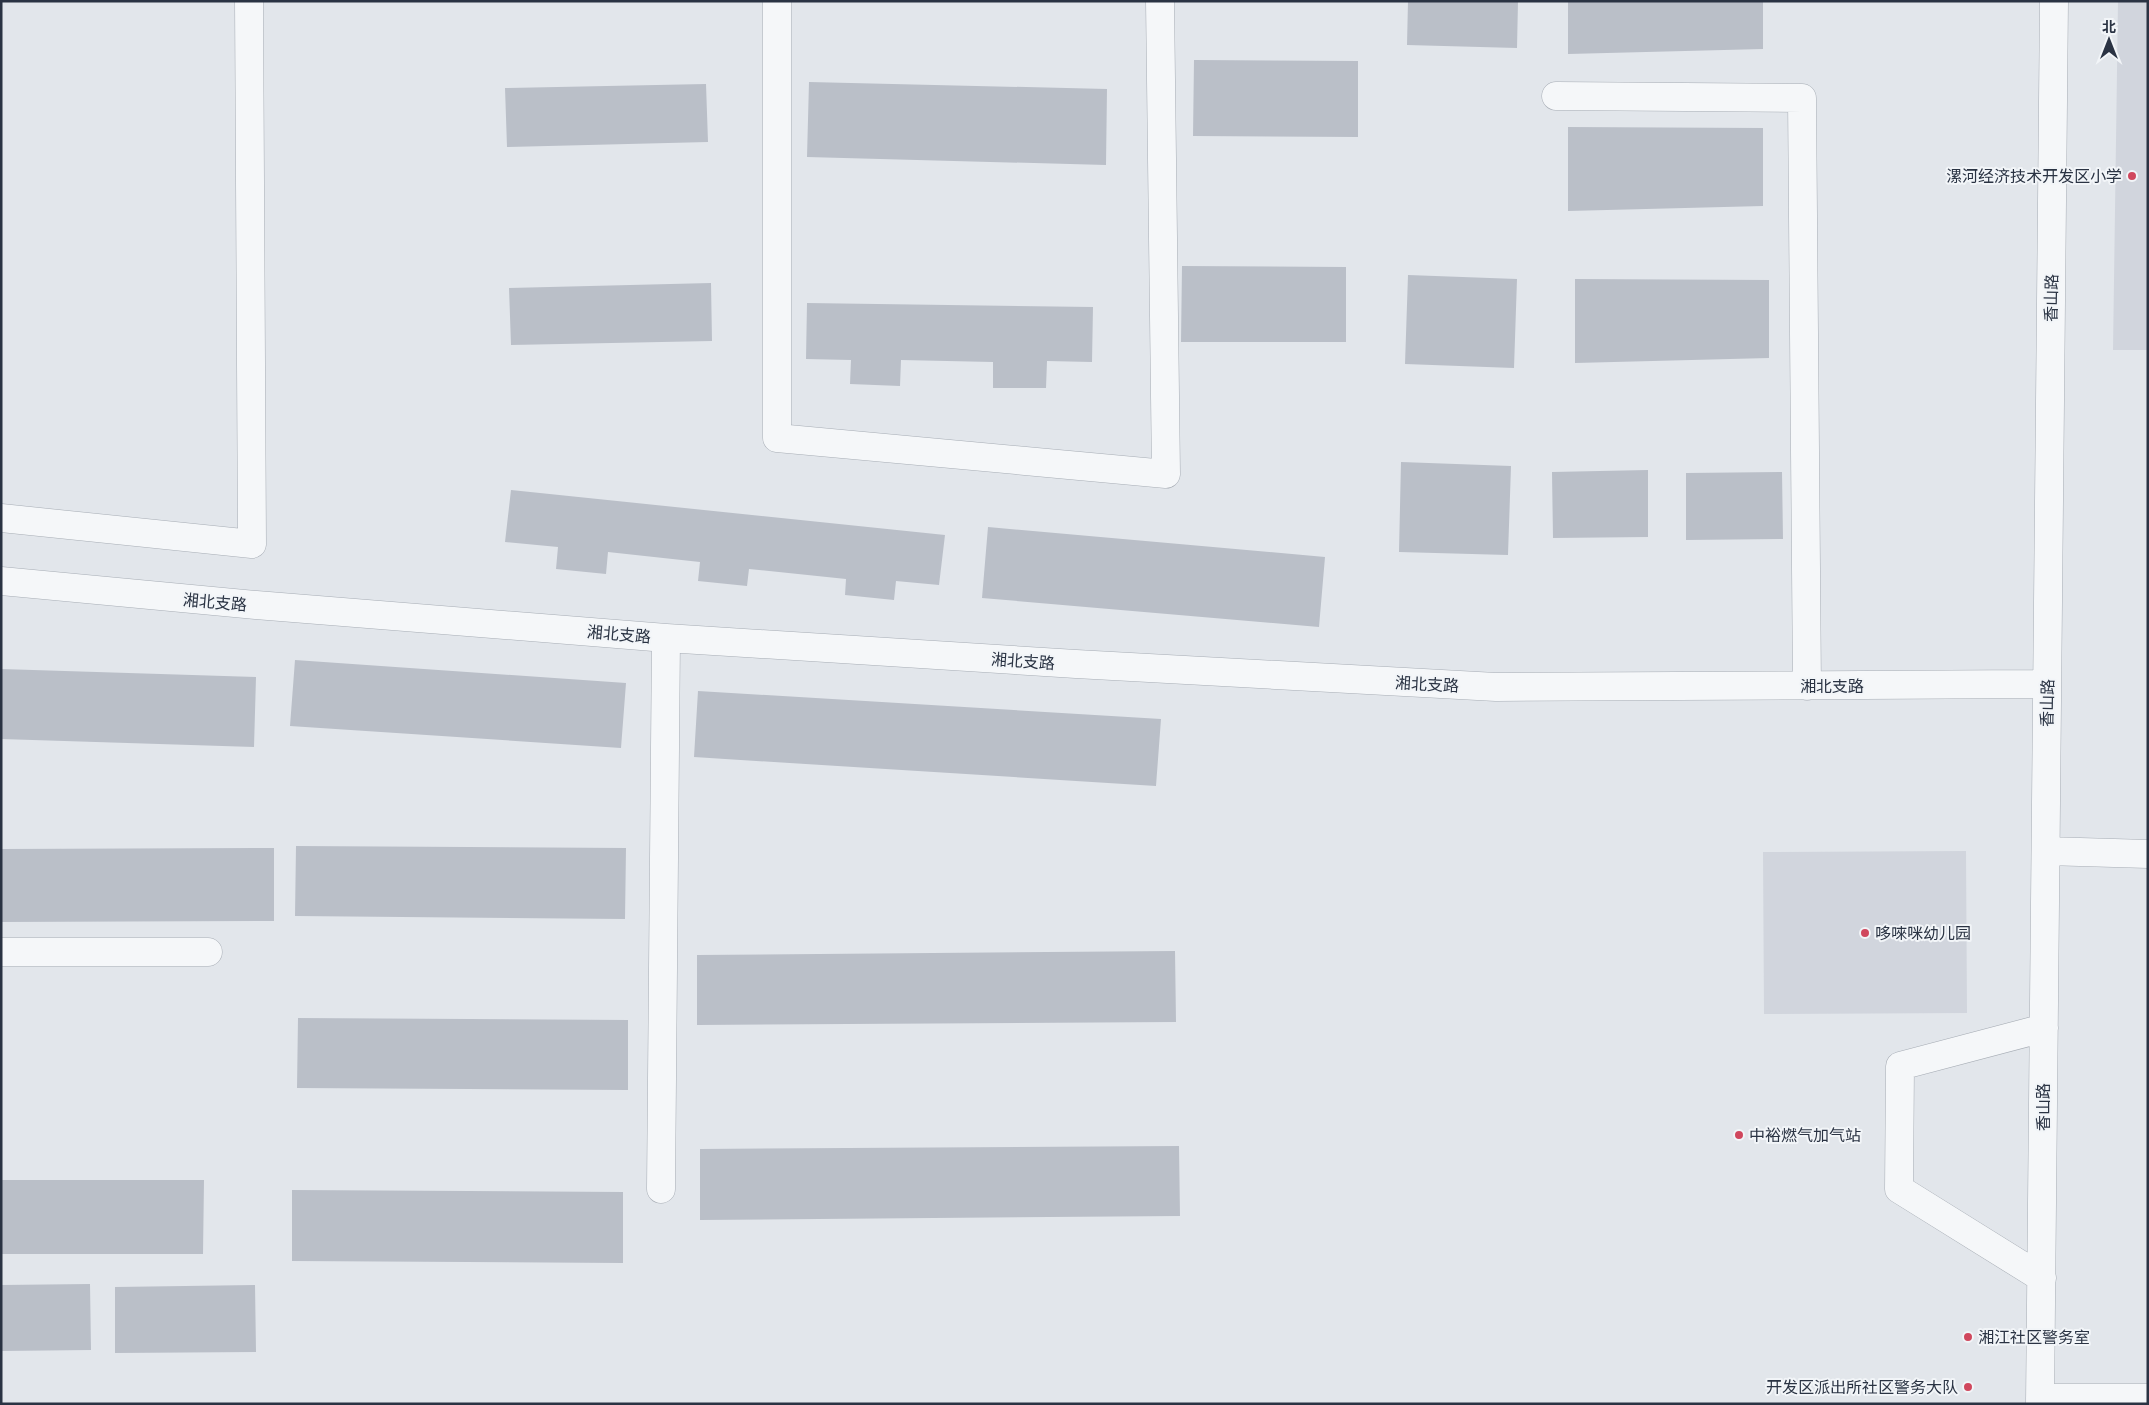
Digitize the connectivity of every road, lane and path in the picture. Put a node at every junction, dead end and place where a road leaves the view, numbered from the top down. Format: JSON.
{"nodes":[{"id":1,"x":249,"y":1,"type":"edge"},
{"id":2,"x":777,"y":1,"type":"edge"},
{"id":3,"x":1160,"y":1,"type":"edge"},
{"id":4,"x":2054,"y":1,"type":"edge"},
{"id":5,"x":1556,"y":96,"type":"dead end"},
{"id":6,"x":1,"y":518,"type":"edge"},
{"id":7,"x":1,"y":581,"type":"edge"},
{"id":8,"x":666,"y":638,"type":"junction"},
{"id":9,"x":2047,"y":684,"type":"junction"},
{"id":10,"x":1807,"y":686,"type":"junction"},
{"id":11,"x":2046,"y":851,"type":"junction"},
{"id":12,"x":2148,"y":854,"type":"edge"},
{"id":13,"x":1,"y":952,"type":"edge"},
{"id":14,"x":208,"y":952,"type":"dead end"},
{"id":15,"x":2044,"y":1028,"type":"junction"},
{"id":16,"x":661,"y":1189,"type":"dead end"},
{"id":17,"x":2042,"y":1278,"type":"junction"},
{"id":18,"x":2148,"y":1398,"type":"edge"},
{"id":19,"x":2040,"y":1401,"type":"edge"}],
"edges":[{"from":1,"to":6,"type":"street"},
{"from":2,"to":3,"type":"street"},
{"from":4,"to":9,"type":"street","name":"香山路"},
{"from":5,"to":10,"type":"street"},
{"from":7,"to":8,"type":"street","name":"湘北支路"},
{"from":8,"to":10,"type":"street","name":"湘北支路"},
{"from":8,"to":16,"type":"street"},
{"from":9,"to":10,"type":"street","name":"湘北支路"},
{"from":9,"to":11,"type":"street","name":"香山路"},
{"from":11,"to":12,"type":"street"},
{"from":11,"to":15,"type":"street","name":"香山路"},
{"from":13,"to":14,"type":"street"},
{"from":15,"to":17,"type":"street","name":"香山路"},
{"from":15,"to":17,"type":"street"},
{"from":17,"to":19,"type":"street","name":"香山路"},
{"from":18,"to":19,"type":"street"}]}
